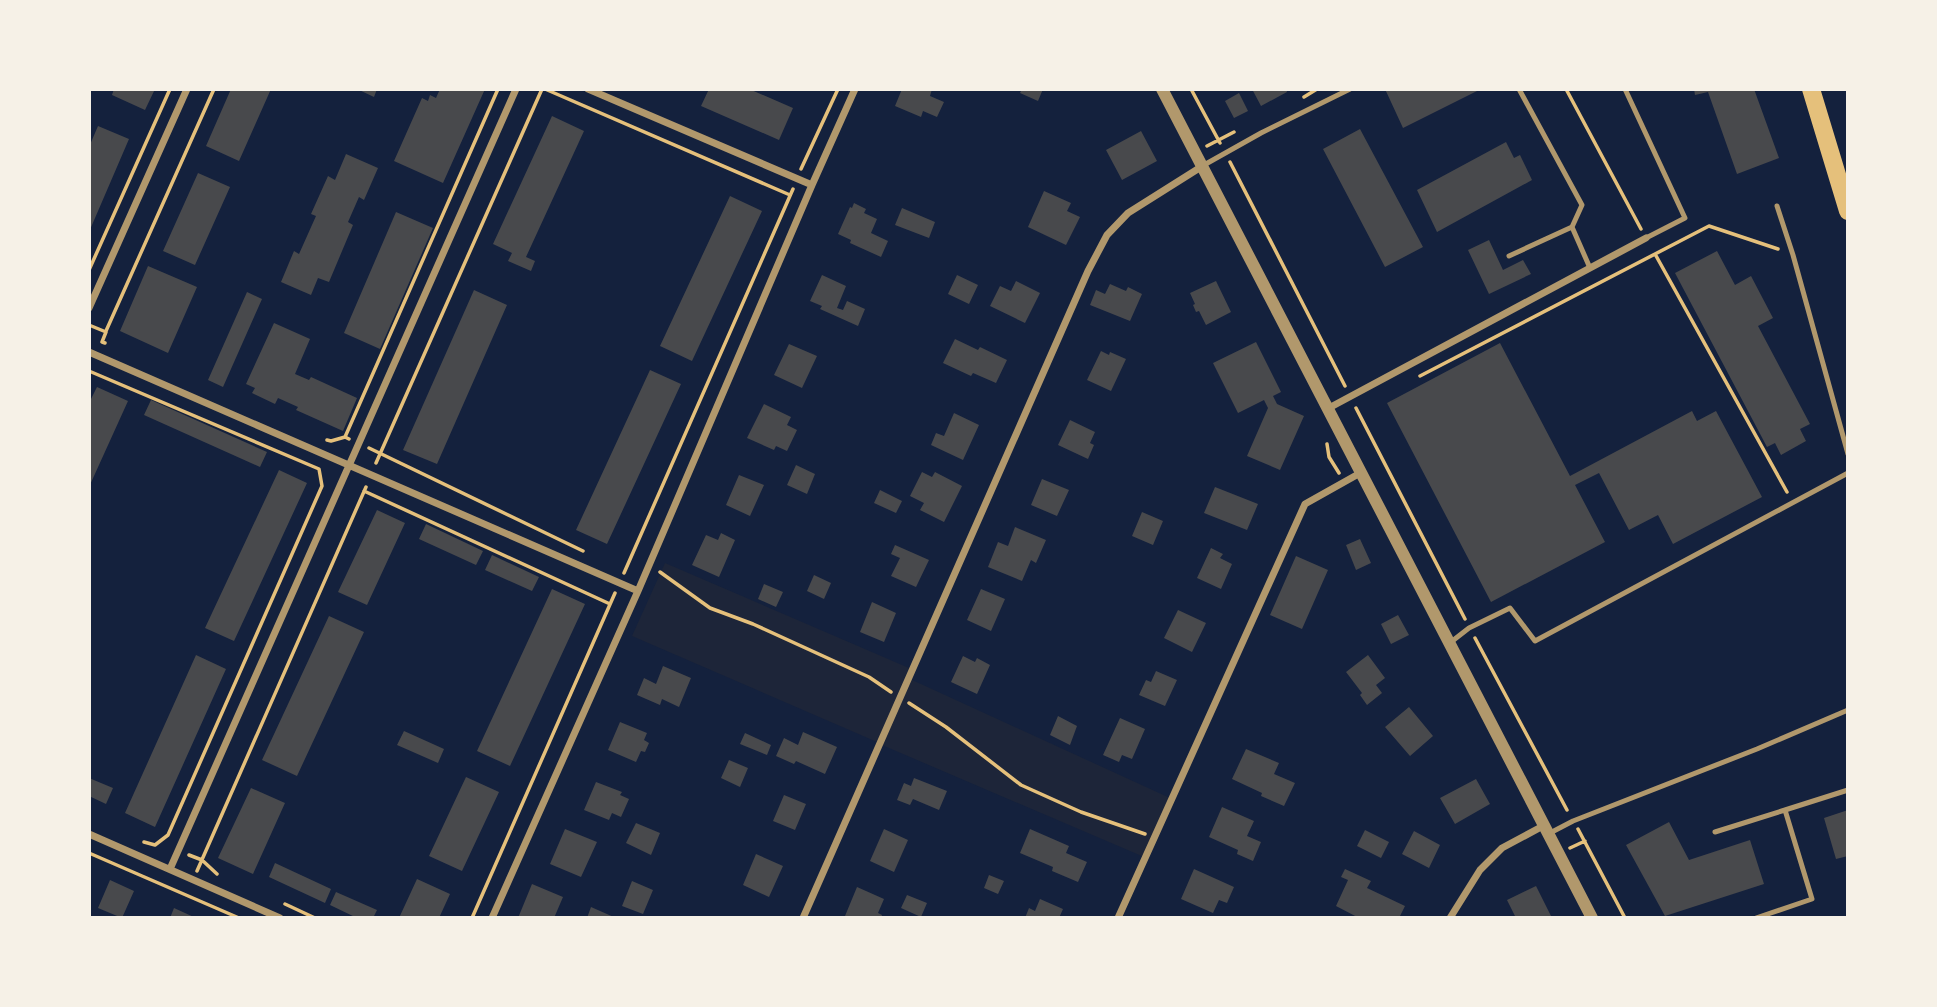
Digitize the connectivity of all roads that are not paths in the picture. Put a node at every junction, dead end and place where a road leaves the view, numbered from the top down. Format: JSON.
{"nodes":[{"id":1,"x":187,"y":89,"type":"edge"},
{"id":2,"x":516,"y":89,"type":"edge"},
{"id":3,"x":588,"y":89,"type":"edge"},
{"id":4,"x":855,"y":89,"type":"edge"},
{"id":5,"x":1161,"y":89,"type":"edge"},
{"id":6,"x":1350,"y":89,"type":"edge"},
{"id":7,"x":1520,"y":89,"type":"edge"},
{"id":8,"x":1625,"y":89,"type":"edge"},
{"id":9,"x":1811,"y":89,"type":"edge"},
{"id":10,"x":1340,"y":91,"type":"edge"},
{"id":11,"x":1201,"y":167,"type":"junction"},
{"id":12,"x":811,"y":184,"type":"junction"},
{"id":13,"x":1777,"y":206,"type":"dead end"},
{"id":14,"x":1848,"y":211,"type":"edge"},
{"id":15,"x":1573,"y":227,"type":"junction"},
{"id":16,"x":1646,"y":238,"type":"joint"},
{"id":17,"x":1509,"y":256,"type":"dead end"},
{"id":18,"x":1590,"y":268,"type":"junction"},
{"id":19,"x":89,"y":308,"type":"edge"},
{"id":20,"x":92,"y":353,"type":"edge"},
{"id":21,"x":1327,"y":409,"type":"junction"},
{"id":22,"x":1848,"y":454,"type":"edge"},
{"id":23,"x":348,"y":465,"type":"junction"},
{"id":24,"x":1362,"y":472,"type":"junction"},
{"id":25,"x":1848,"y":472,"type":"edge"},
{"id":26,"x":638,"y":591,"type":"junction"},
{"id":27,"x":1449,"y":644,"type":"junction"},
{"id":28,"x":1848,"y":710,"type":"edge"},
{"id":29,"x":1848,"y":790,"type":"edge"},
{"id":30,"x":1785,"y":810,"type":"junction"},
{"id":31,"x":1545,"y":830,"type":"junction"},
{"id":32,"x":1715,"y":832,"type":"dead end"},
{"id":33,"x":89,"y":834,"type":"edge"},
{"id":34,"x":170,"y":869,"type":"junction"},
{"id":35,"x":280,"y":918,"type":"edge"},
{"id":36,"x":492,"y":918,"type":"edge"},
{"id":37,"x":803,"y":918,"type":"edge"},
{"id":38,"x":1118,"y":918,"type":"edge"},
{"id":39,"x":1450,"y":918,"type":"edge"},
{"id":40,"x":1592,"y":918,"type":"edge"},
{"id":41,"x":1756,"y":918,"type":"edge"}],
"edges":[{"from":1,"to":19,"type":"street"},
{"from":2,"to":23,"type":"street"},
{"from":3,"to":12,"type":"street"},
{"from":4,"to":12,"type":"street"},
{"from":5,"to":11,"type":"street"},
{"from":6,"to":10,"type":"lane"},
{"from":7,"to":15,"type":"lane"},
{"from":8,"to":16,"type":"lane"},
{"from":9,"to":14,"type":"main road"},
{"from":10,"to":11,"type":"lane"},
{"from":11,"to":21,"type":"street"},
{"from":11,"to":37,"type":"street"},
{"from":12,"to":26,"type":"street"},
{"from":13,"to":22,"type":"lane"},
{"from":15,"to":17,"type":"lane"},
{"from":15,"to":18,"type":"lane"},
{"from":16,"to":18,"type":"street"},
{"from":18,"to":21,"type":"street"},
{"from":20,"to":23,"type":"street"},
{"from":21,"to":24,"type":"street"},
{"from":23,"to":26,"type":"street"},
{"from":23,"to":34,"type":"street"},
{"from":24,"to":27,"type":"street"},
{"from":24,"to":38,"type":"street"},
{"from":25,"to":27,"type":"lane"},
{"from":26,"to":36,"type":"street"},
{"from":27,"to":31,"type":"street"},
{"from":28,"to":31,"type":"lane"},
{"from":29,"to":30,"type":"lane"},
{"from":30,"to":32,"type":"lane"},
{"from":30,"to":41,"type":"lane"},
{"from":31,"to":39,"type":"street"},
{"from":31,"to":40,"type":"street"},
{"from":33,"to":34,"type":"street"},
{"from":34,"to":35,"type":"street"}]}
